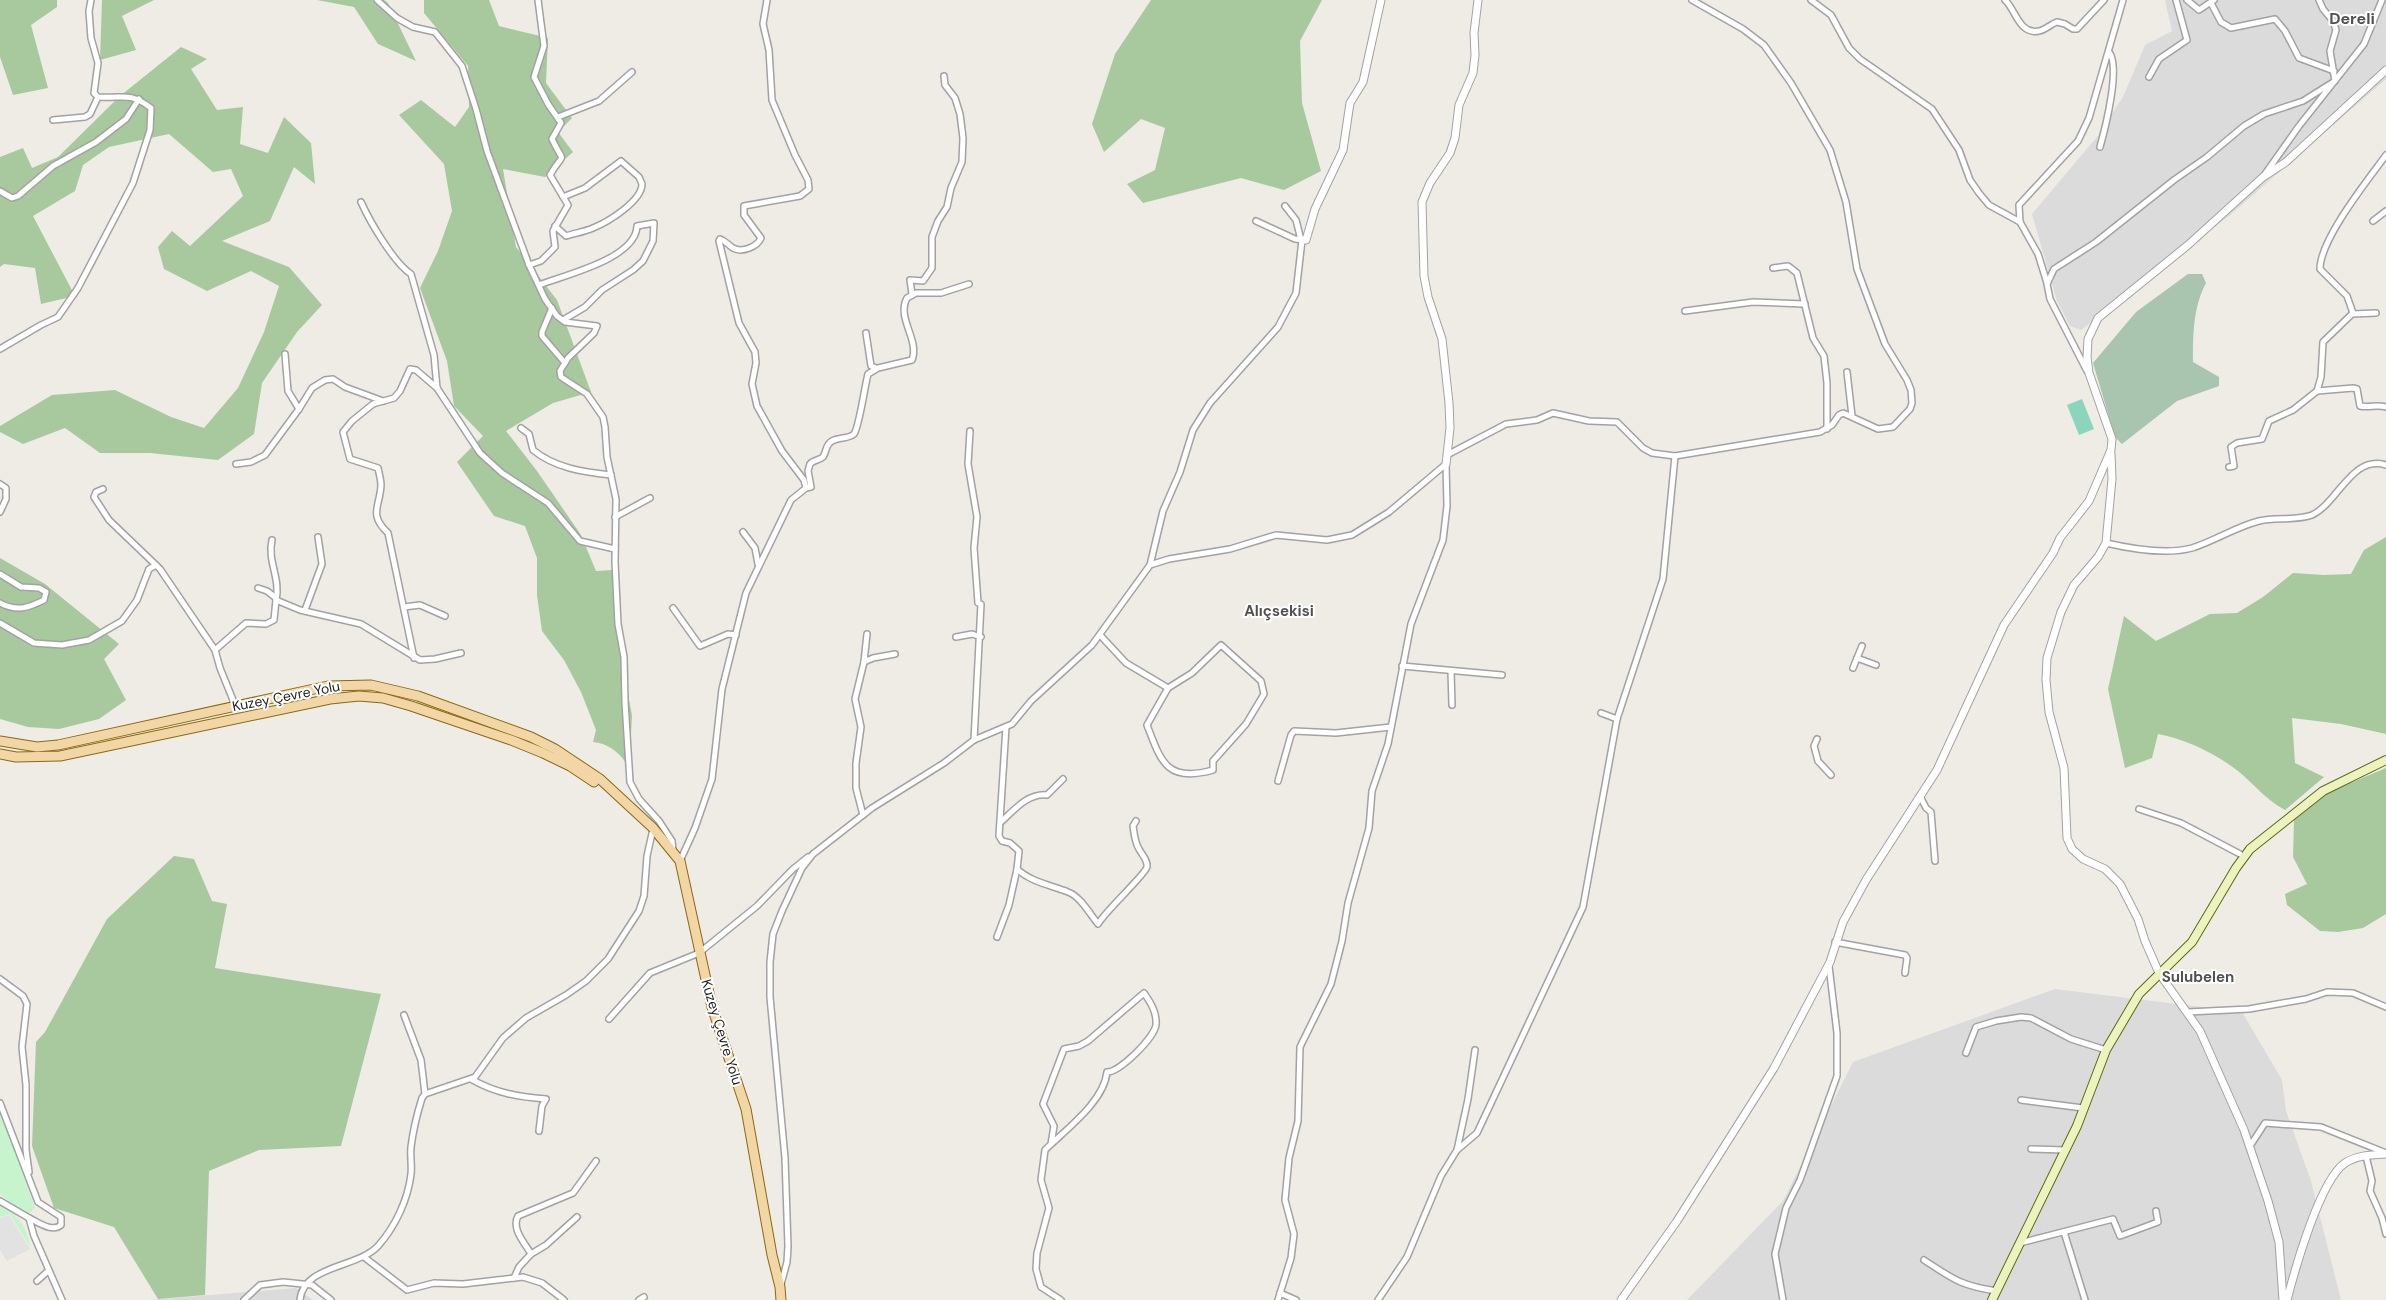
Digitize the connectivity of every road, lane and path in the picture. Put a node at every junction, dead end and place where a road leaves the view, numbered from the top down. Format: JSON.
{"nodes":[{"id":1,"x":91,"y":0,"type":"edge"},
{"id":2,"x":377,"y":0,"type":"edge"},
{"id":3,"x":538,"y":0,"type":"edge"},
{"id":4,"x":767,"y":0,"type":"edge"},
{"id":5,"x":1381,"y":0,"type":"edge"},
{"id":6,"x":1478,"y":0,"type":"edge"},
{"id":7,"x":1692,"y":0,"type":"edge"},
{"id":8,"x":1811,"y":0,"type":"edge"},
{"id":9,"x":2005,"y":0,"type":"edge"},
{"id":10,"x":2104,"y":0,"type":"edge"},
{"id":11,"x":2116,"y":0,"type":"edge"},
{"id":12,"x":2123,"y":0,"type":"edge"},
{"id":13,"x":2176,"y":0,"type":"edge"},
{"id":14,"x":2187,"y":0,"type":"edge"},
{"id":15,"x":2203,"y":0,"type":"edge"},
{"id":16,"x":2319,"y":0,"type":"edge"},
{"id":17,"x":2382,"y":0,"type":"edge"},
{"id":18,"x":2212,"y":2,"type":"edge"},
{"id":19,"x":2120,"y":6,"type":"junction"},
{"id":20,"x":2205,"y":7,"type":"junction"},
{"id":21,"x":2109,"y":52,"type":"junction"},
{"id":22,"x":2386,"y":70,"type":"edge"},
{"id":23,"x":2334,"y":71,"type":"junction"},
{"id":24,"x":632,"y":72,"type":"dead end"},
{"id":25,"x":944,"y":76,"type":"dead end"},
{"id":26,"x":2149,"y":77,"type":"dead end"},
{"id":27,"x":2335,"y":81,"type":"junction"},
{"id":28,"x":98,"y":97,"type":"junction"},
{"id":29,"x":139,"y":99,"type":"junction"},
{"id":30,"x":558,"y":117,"type":"junction"},
{"id":31,"x":53,"y":120,"type":"dead end"},
{"id":32,"x":2100,"y":147,"type":"dead end"},
{"id":33,"x":2386,"y":156,"type":"edge"},
{"id":34,"x":2263,"y":176,"type":"junction"},
{"id":35,"x":0,"y":192,"type":"edge"},
{"id":36,"x":562,"y":197,"type":"junction"},
{"id":37,"x":361,"y":202,"type":"dead end"},
{"id":38,"x":1285,"y":206,"type":"dead end"},
{"id":39,"x":2386,"y":211,"type":"edge"},
{"id":40,"x":1256,"y":221,"type":"dead end"},
{"id":41,"x":2020,"y":222,"type":"junction"},
{"id":42,"x":2372,"y":222,"type":"dead end"},
{"id":43,"x":555,"y":226,"type":"junction"},
{"id":44,"x":1302,"y":240,"type":"junction"},
{"id":45,"x":529,"y":265,"type":"junction"},
{"id":46,"x":1773,"y":268,"type":"dead end"},
{"id":47,"x":969,"y":284,"type":"dead end"},
{"id":48,"x":2047,"y":284,"type":"junction"},
{"id":49,"x":538,"y":285,"type":"junction"},
{"id":50,"x":912,"y":294,"type":"junction"},
{"id":51,"x":1805,"y":304,"type":"junction"},
{"id":52,"x":552,"y":308,"type":"junction"},
{"id":53,"x":1685,"y":311,"type":"dead end"},
{"id":54,"x":2376,"y":313,"type":"dead end"},
{"id":55,"x":2353,"y":314,"type":"junction"},
{"id":56,"x":563,"y":320,"type":"junction"},
{"id":57,"x":866,"y":333,"type":"dead end"},
{"id":58,"x":0,"y":350,"type":"edge"},
{"id":59,"x":284,"y":354,"type":"dead end"},
{"id":60,"x":565,"y":363,"type":"junction"},
{"id":61,"x":876,"y":368,"type":"junction"},
{"id":62,"x":1846,"y":372,"type":"dead end"},
{"id":63,"x":2089,"y":373,"type":"junction"},
{"id":64,"x":437,"y":388,"type":"junction"},
{"id":65,"x":2317,"y":391,"type":"junction"},
{"id":66,"x":383,"y":401,"type":"junction"},
{"id":67,"x":2386,"y":406,"type":"edge"},
{"id":68,"x":300,"y":409,"type":"junction"},
{"id":69,"x":1852,"y":416,"type":"junction"},
{"id":70,"x":521,"y":428,"type":"dead end"},
{"id":71,"x":1827,"y":429,"type":"junction"},
{"id":72,"x":970,"y":430,"type":"dead end"},
{"id":73,"x":2111,"y":450,"type":"junction"},
{"id":74,"x":1447,"y":455,"type":"junction"},
{"id":75,"x":1675,"y":456,"type":"junction"},
{"id":76,"x":236,"y":464,"type":"dead end"},
{"id":77,"x":1446,"y":464,"type":"junction"},
{"id":78,"x":2386,"y":465,"type":"edge"},
{"id":79,"x":2229,"y":467,"type":"dead end"},
{"id":80,"x":611,"y":475,"type":"junction"},
{"id":81,"x":0,"y":484,"type":"edge"},
{"id":82,"x":806,"y":488,"type":"junction"},
{"id":83,"x":103,"y":489,"type":"dead end"},
{"id":84,"x":650,"y":498,"type":"dead end"},
{"id":85,"x":0,"y":512,"type":"edge"},
{"id":86,"x":615,"y":517,"type":"junction"},
{"id":87,"x":743,"y":532,"type":"dead end"},
{"id":88,"x":318,"y":537,"type":"dead end"},
{"id":89,"x":272,"y":540,"type":"dead end"},
{"id":90,"x":2106,"y":543,"type":"junction"},
{"id":91,"x":614,"y":549,"type":"junction"},
{"id":92,"x":156,"y":565,"type":"junction"},
{"id":93,"x":758,"y":565,"type":"junction"},
{"id":94,"x":1150,"y":565,"type":"junction"},
{"id":95,"x":0,"y":574,"type":"edge"},
{"id":96,"x":258,"y":588,"type":"dead end"},
{"id":97,"x":276,"y":599,"type":"junction"},
{"id":98,"x":0,"y":603,"type":"edge"},
{"id":99,"x":404,"y":607,"type":"junction"},
{"id":100,"x":673,"y":608,"type":"dead end"},
{"id":101,"x":305,"y":610,"type":"junction"},
{"id":102,"x":445,"y":616,"type":"dead end"},
{"id":103,"x":0,"y":622,"type":"edge"},
{"id":104,"x":867,"y":634,"type":"dead end"},
{"id":105,"x":736,"y":635,"type":"junction"},
{"id":106,"x":1100,"y":635,"type":"junction"},
{"id":107,"x":956,"y":637,"type":"dead end"},
{"id":108,"x":981,"y":637,"type":"junction"},
{"id":109,"x":1862,"y":646,"type":"dead end"},
{"id":110,"x":215,"y":650,"type":"junction"},
{"id":111,"x":461,"y":653,"type":"dead end"},
{"id":112,"x":895,"y":654,"type":"dead end"},
{"id":113,"x":414,"y":658,"type":"junction"},
{"id":114,"x":1857,"y":658,"type":"junction"},
{"id":115,"x":864,"y":662,"type":"junction"},
{"id":116,"x":1876,"y":665,"type":"dead end"},
{"id":117,"x":1402,"y":666,"type":"junction"},
{"id":118,"x":1853,"y":668,"type":"dead end"},
{"id":119,"x":1451,"y":672,"type":"junction"},
{"id":120,"x":1502,"y":675,"type":"dead end"},
{"id":121,"x":1168,"y":688,"type":"junction"},
{"id":122,"x":235,"y":705,"type":"junction"},
{"id":123,"x":1452,"y":705,"type":"dead end"},
{"id":124,"x":1601,"y":713,"type":"dead end"},
{"id":125,"x":1617,"y":719,"type":"junction"},
{"id":126,"x":1006,"y":727,"type":"junction"},
{"id":127,"x":1391,"y":727,"type":"junction"},
{"id":128,"x":1817,"y":738,"type":"dead end"},
{"id":129,"x":974,"y":740,"type":"junction"},
{"id":130,"x":0,"y":741,"type":"edge"},
{"id":131,"x":0,"y":754,"type":"edge"},
{"id":132,"x":2386,"y":755,"type":"edge"},
{"id":133,"x":2386,"y":760,"type":"edge"},
{"id":134,"x":1831,"y":775,"type":"dead end"},
{"id":135,"x":1063,"y":779,"type":"dead end"},
{"id":136,"x":1278,"y":781,"type":"dead end"},
{"id":137,"x":612,"y":791,"type":"junction"},
{"id":138,"x":1920,"y":796,"type":"junction"},
{"id":139,"x":2138,"y":810,"type":"dead end"},
{"id":140,"x":863,"y":815,"type":"junction"},
{"id":141,"x":2286,"y":817,"type":"junction"},
{"id":142,"x":1136,"y":821,"type":"dead end"},
{"id":143,"x":1001,"y":822,"type":"junction"},
{"id":144,"x":653,"y":828,"type":"junction"},
{"id":145,"x":673,"y":851,"type":"junction"},
{"id":146,"x":813,"y":854,"type":"junction"},
{"id":147,"x":2240,"y":854,"type":"junction"},
{"id":148,"x":680,"y":861,"type":"junction"},
{"id":149,"x":1935,"y":861,"type":"dead end"},
{"id":150,"x":1017,"y":869,"type":"junction"},
{"id":151,"x":997,"y":937,"type":"dead end"},
{"id":152,"x":1835,"y":942,"type":"junction"},
{"id":153,"x":699,"y":953,"type":"junction"},
{"id":154,"x":1830,"y":962,"type":"junction"},
{"id":155,"x":2158,"y":972,"type":"junction"},
{"id":156,"x":1905,"y":973,"type":"dead end"},
{"id":157,"x":0,"y":979,"type":"edge"},
{"id":158,"x":2386,"y":1007,"type":"edge"},
{"id":159,"x":2188,"y":1012,"type":"junction"},
{"id":160,"x":404,"y":1015,"type":"dead end"},
{"id":161,"x":609,"y":1019,"type":"dead end"},
{"id":162,"x":2108,"y":1047,"type":"junction"},
{"id":163,"x":1475,"y":1050,"type":"dead end"},
{"id":164,"x":1966,"y":1053,"type":"dead end"},
{"id":165,"x":471,"y":1079,"type":"junction"},
{"id":166,"x":425,"y":1094,"type":"junction"},
{"id":167,"x":2021,"y":1100,"type":"dead end"},
{"id":168,"x":0,"y":1103,"type":"edge"},
{"id":169,"x":2084,"y":1108,"type":"junction"},
{"id":170,"x":539,"y":1131,"type":"dead end"},
{"id":171,"x":1052,"y":1144,"type":"junction"},
{"id":172,"x":2250,"y":1146,"type":"junction"},
{"id":173,"x":2031,"y":1149,"type":"dead end"},
{"id":174,"x":1457,"y":1150,"type":"junction"},
{"id":175,"x":2066,"y":1150,"type":"junction"},
{"id":176,"x":2386,"y":1153,"type":"edge"},
{"id":177,"x":2366,"y":1156,"type":"junction"},
{"id":178,"x":596,"y":1161,"type":"dead end"},
{"id":179,"x":30,"y":1180,"type":"junction"},
{"id":180,"x":0,"y":1201,"type":"edge"},
{"id":181,"x":2156,"y":1211,"type":"dead end"},
{"id":182,"x":577,"y":1217,"type":"dead end"},
{"id":183,"x":29,"y":1218,"type":"junction"},
{"id":184,"x":2064,"y":1232,"type":"junction"},
{"id":185,"x":2386,"y":1234,"type":"edge"},
{"id":186,"x":2020,"y":1243,"type":"junction"},
{"id":187,"x":531,"y":1254,"type":"junction"},
{"id":188,"x":364,"y":1257,"type":"junction"},
{"id":189,"x":1924,"y":1260,"type":"dead end"},
{"id":190,"x":48,"y":1271,"type":"junction"},
{"id":191,"x":514,"y":1278,"type":"junction"},
{"id":192,"x":37,"y":1281,"type":"dead end"},
{"id":193,"x":307,"y":1283,"type":"junction"},
{"id":194,"x":780,"y":1287,"type":"junction"},
{"id":195,"x":1997,"y":1291,"type":"junction"},
{"id":196,"x":1280,"y":1293,"type":"junction"},
{"id":197,"x":62,"y":1300,"type":"edge"},
{"id":198,"x":244,"y":1300,"type":"edge"},
{"id":199,"x":300,"y":1300,"type":"edge"},
{"id":200,"x":331,"y":1300,"type":"edge"},
{"id":201,"x":564,"y":1300,"type":"edge"},
{"id":202,"x":781,"y":1300,"type":"edge"},
{"id":203,"x":1062,"y":1300,"type":"edge"},
{"id":204,"x":1278,"y":1300,"type":"edge"},
{"id":205,"x":1296,"y":1300,"type":"edge"},
{"id":206,"x":1378,"y":1300,"type":"edge"},
{"id":207,"x":1621,"y":1300,"type":"edge"},
{"id":208,"x":1783,"y":1300,"type":"edge"},
{"id":209,"x":1992,"y":1300,"type":"edge"},
{"id":210,"x":2085,"y":1300,"type":"edge"},
{"id":211,"x":2285,"y":1300,"type":"edge"}],
"edges":[{"from":1,"to":28,"type":"street"},
{"from":2,"to":45,"type":"street"},
{"from":3,"to":30,"type":"street"},
{"from":4,"to":82,"type":"street"},
{"from":5,"to":44,"type":"street"},
{"from":6,"to":74,"type":"street"},
{"from":7,"to":69,"type":"street"},
{"from":8,"to":41,"type":"street"},
{"from":9,"to":10,"type":"street"},
{"from":11,"to":19,"type":"street"},
{"from":12,"to":19,"type":"street"},
{"from":13,"to":26,"type":"street"},
{"from":14,"to":20,"type":"street"},
{"from":15,"to":20,"type":"street"},
{"from":16,"to":23,"type":"street"},
{"from":17,"to":27,"type":"street"},
{"from":18,"to":20,"type":"street"},
{"from":18,"to":23,"type":"street"},
{"from":19,"to":21,"type":"street"},
{"from":21,"to":32,"type":"street"},
{"from":21,"to":41,"type":"street"},
{"from":22,"to":34,"type":"street"},
{"from":23,"to":27,"type":"street"},
{"from":24,"to":30,"type":"street"},
{"from":25,"to":50,"type":"street"},
{"from":27,"to":34,"type":"street"},
{"from":27,"to":48,"type":"street"},
{"from":28,"to":29,"type":"street"},
{"from":28,"to":31,"type":"street"},
{"from":29,"to":35,"type":"street"},
{"from":29,"to":58,"type":"street"},
{"from":30,"to":36,"type":"street"},
{"from":33,"to":55,"type":"street"},
{"from":34,"to":63,"type":"street"},
{"from":36,"to":43,"type":"street"},
{"from":36,"to":43,"type":"street"},
{"from":37,"to":64,"type":"street"},
{"from":38,"to":44,"type":"street"},
{"from":39,"to":42,"type":"street"},
{"from":40,"to":44,"type":"street"},
{"from":41,"to":48,"type":"street"},
{"from":43,"to":45,"type":"street"},
{"from":44,"to":94,"type":"street"},
{"from":45,"to":49,"type":"street"},
{"from":46,"to":51,"type":"street"},
{"from":47,"to":50,"type":"street"},
{"from":48,"to":63,"type":"street"},
{"from":49,"to":52,"type":"street"},
{"from":49,"to":56,"type":"street"},
{"from":50,"to":61,"type":"street"},
{"from":51,"to":53,"type":"street"},
{"from":51,"to":71,"type":"street"},
{"from":52,"to":56,"type":"street"},
{"from":52,"to":60,"type":"street"},
{"from":54,"to":55,"type":"street"},
{"from":55,"to":65,"type":"street"},
{"from":56,"to":60,"type":"street"},
{"from":57,"to":61,"type":"street"},
{"from":59,"to":68,"type":"street"},
{"from":60,"to":80,"type":"street"},
{"from":61,"to":82,"type":"street"},
{"from":62,"to":69,"type":"street"},
{"from":63,"to":73,"type":"street"},
{"from":64,"to":66,"type":"street"},
{"from":64,"to":91,"type":"street"},
{"from":65,"to":67,"type":"street"},
{"from":65,"to":79,"type":"street"},
{"from":66,"to":68,"type":"street"},
{"from":66,"to":99,"type":"street"},
{"from":68,"to":76,"type":"street"},
{"from":69,"to":71,"type":"street"},
{"from":70,"to":80,"type":"street"},
{"from":71,"to":75,"type":"street"},
{"from":72,"to":108,"type":"street"},
{"from":73,"to":90,"type":"street"},
{"from":73,"to":138,"type":"street"},
{"from":74,"to":75,"type":"street"},
{"from":74,"to":77,"type":"street"},
{"from":75,"to":125,"type":"street"},
{"from":77,"to":94,"type":"street"},
{"from":77,"to":117,"type":"street"},
{"from":78,"to":90,"type":"street"},
{"from":80,"to":86,"type":"street"},
{"from":81,"to":85,"type":"street"},
{"from":82,"to":93,"type":"street"},
{"from":83,"to":92,"type":"street"},
{"from":84,"to":86,"type":"street"},
{"from":86,"to":91,"type":"street"},
{"from":87,"to":93,"type":"street"},
{"from":88,"to":101,"type":"street"},
{"from":89,"to":97,"type":"street"},
{"from":90,"to":155,"type":"street"},
{"from":91,"to":145,"type":"street"},
{"from":92,"to":103,"type":"street"},
{"from":92,"to":110,"type":"street"},
{"from":93,"to":105,"type":"street"},
{"from":94,"to":106,"type":"street"},
{"from":95,"to":98,"type":"street"},
{"from":96,"to":97,"type":"street"},
{"from":97,"to":101,"type":"street"},
{"from":97,"to":110,"type":"street"},
{"from":99,"to":102,"type":"street"},
{"from":99,"to":113,"type":"street"},
{"from":100,"to":105,"type":"street"},
{"from":101,"to":113,"type":"street"},
{"from":104,"to":115,"type":"street"},
{"from":105,"to":148,"type":"street"},
{"from":106,"to":121,"type":"street"},
{"from":106,"to":126,"type":"street"},
{"from":107,"to":108,"type":"street"},
{"from":108,"to":129,"type":"street"},
{"from":109,"to":114,"type":"street"},
{"from":110,"to":122,"type":"street"},
{"from":111,"to":113,"type":"street"},
{"from":112,"to":115,"type":"street"},
{"from":114,"to":116,"type":"street"},
{"from":114,"to":118,"type":"street"},
{"from":115,"to":140,"type":"street"},
{"from":117,"to":119,"type":"street"},
{"from":117,"to":127,"type":"street"},
{"from":119,"to":120,"type":"street"},
{"from":119,"to":123,"type":"street"},
{"from":121,"to":121,"type":"street"},
{"from":122,"to":130,"type":"main road","name":"Kuzey Çevre Yolu"},
{"from":122,"to":137,"type":"main road","name":"Kuzey Çevre Yolu"},
{"from":124,"to":125,"type":"street"},
{"from":125,"to":174,"type":"street"},
{"from":126,"to":129,"type":"street"},
{"from":126,"to":143,"type":"street"},
{"from":127,"to":136,"type":"street"},
{"from":127,"to":196,"type":"street"},
{"from":128,"to":134,"type":"street"},
{"from":129,"to":140,"type":"street"},
{"from":131,"to":137,"type":"main road","name":"Kuzey Çevre Yolu"},
{"from":132,"to":141,"type":"main road"},
{"from":133,"to":141,"type":"main road"},
{"from":135,"to":143,"type":"street"},
{"from":137,"to":144,"type":"main road","name":"Kuzey Çevre Yolu"},
{"from":138,"to":149,"type":"street"},
{"from":138,"to":152,"type":"street"},
{"from":139,"to":147,"type":"street"},
{"from":140,"to":146,"type":"street"},
{"from":141,"to":147,"type":"main road"},
{"from":141,"to":155,"type":"main road"},
{"from":142,"to":150,"type":"street"},
{"from":143,"to":150,"type":"street"},
{"from":144,"to":145,"type":"main road","name":"Kuzey Çevre Yolu"},
{"from":144,"to":165,"type":"street"},
{"from":145,"to":148,"type":"main road","name":"Kuzey Çevre Yolu"},
{"from":146,"to":153,"type":"street"},
{"from":146,"to":194,"type":"street"},
{"from":147,"to":155,"type":"main road"},
{"from":148,"to":153,"type":"main road","name":"Kuzey Çevre Yolu"},
{"from":150,"to":151,"type":"street"},
{"from":152,"to":154,"type":"street"},
{"from":152,"to":156,"type":"street"},
{"from":153,"to":161,"type":"street"},
{"from":153,"to":194,"type":"main road","name":"Kuzey Çevre Yolu"},
{"from":154,"to":207,"type":"street"},
{"from":154,"to":208,"type":"street"},
{"from":155,"to":159,"type":"street"},
{"from":155,"to":162,"type":"main road"},
{"from":157,"to":179,"type":"street"},
{"from":158,"to":159,"type":"street"},
{"from":159,"to":172,"type":"street"},
{"from":160,"to":166,"type":"street"},
{"from":162,"to":164,"type":"street"},
{"from":162,"to":169,"type":"main road"},
{"from":163,"to":174,"type":"street"},
{"from":165,"to":166,"type":"street"},
{"from":165,"to":170,"type":"street"},
{"from":166,"to":188,"type":"street"},
{"from":167,"to":169,"type":"street"},
{"from":168,"to":179,"type":"street"},
{"from":169,"to":175,"type":"main road"},
{"from":171,"to":171,"type":"street"},
{"from":171,"to":203,"type":"street"},
{"from":172,"to":176,"type":"street"},
{"from":172,"to":211,"type":"street"},
{"from":173,"to":175,"type":"street"},
{"from":174,"to":206,"type":"street"},
{"from":175,"to":186,"type":"main road"},
{"from":176,"to":177,"type":"street"},
{"from":177,"to":185,"type":"street"},
{"from":177,"to":211,"type":"street"},
{"from":178,"to":187,"type":"street"},
{"from":179,"to":183,"type":"street"},
{"from":180,"to":183,"type":"street"},
{"from":181,"to":184,"type":"street"},
{"from":182,"to":187,"type":"street"},
{"from":183,"to":190,"type":"street"},
{"from":184,"to":186,"type":"street"},
{"from":184,"to":210,"type":"street"},
{"from":186,"to":195,"type":"main road"},
{"from":187,"to":191,"type":"street"},
{"from":188,"to":191,"type":"street"},
{"from":188,"to":193,"type":"street"},
{"from":189,"to":195,"type":"street"},
{"from":190,"to":192,"type":"street"},
{"from":190,"to":197,"type":"street"},
{"from":191,"to":201,"type":"street"},
{"from":193,"to":198,"type":"street"},
{"from":193,"to":199,"type":"street"},
{"from":193,"to":200,"type":"street"},
{"from":194,"to":202,"type":"main road","name":"Kuzey Çevre Yolu"},
{"from":195,"to":209,"type":"main road"},
{"from":196,"to":204,"type":"street"},
{"from":196,"to":205,"type":"street"}]}
